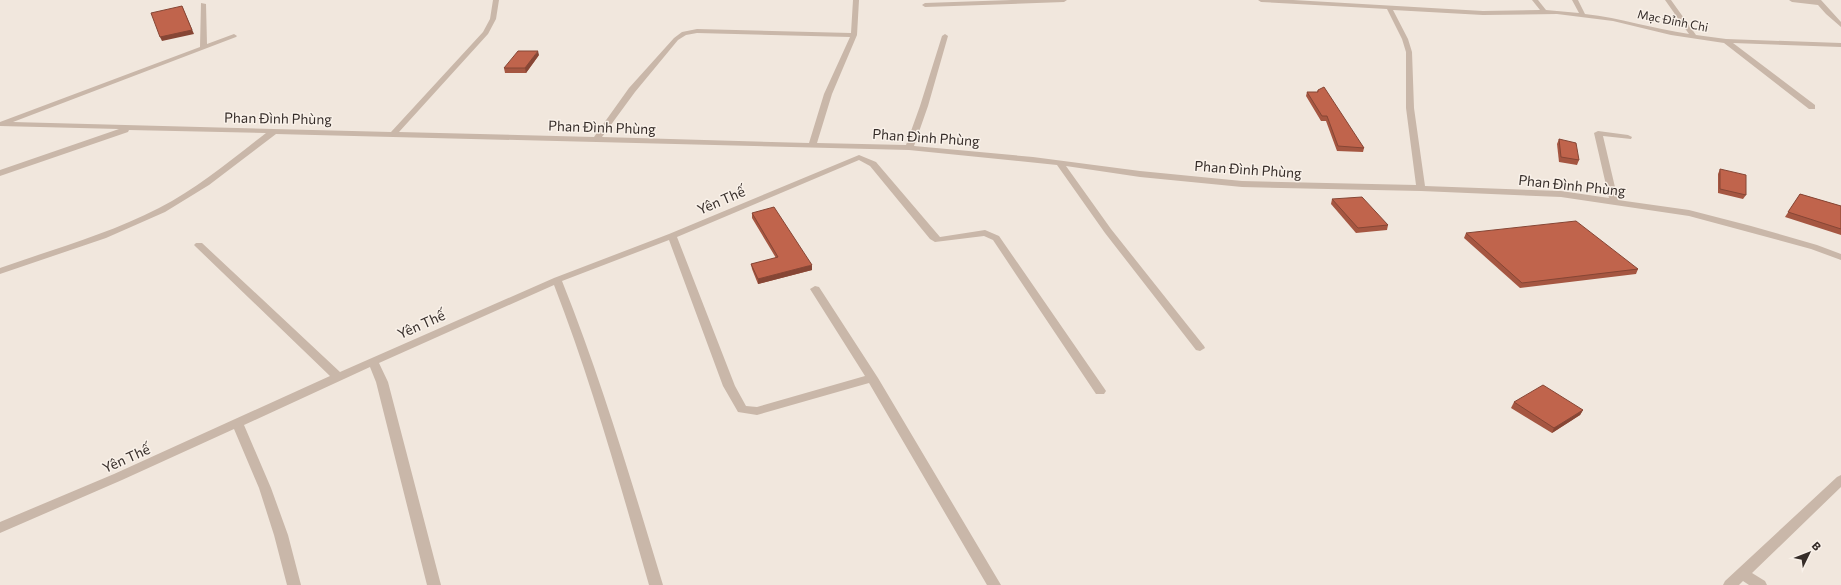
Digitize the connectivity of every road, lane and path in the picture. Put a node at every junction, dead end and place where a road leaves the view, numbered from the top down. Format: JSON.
{"nodes":[{"id":1,"x":496,"y":0,"type":"edge"},
{"id":2,"x":856,"y":0,"type":"edge"},
{"id":3,"x":1064,"y":0,"type":"edge"},
{"id":4,"x":1261,"y":0,"type":"edge"},
{"id":5,"x":1536,"y":0,"type":"edge"},
{"id":6,"x":1575,"y":0,"type":"edge"},
{"id":7,"x":1668,"y":0,"type":"edge"},
{"id":8,"x":1792,"y":0,"type":"edge"},
{"id":9,"x":1819,"y":1,"type":"edge"},
{"id":10,"x":203,"y":4,"type":"dead end"},
{"id":11,"x":924,"y":5,"type":"dead end"},
{"id":12,"x":1390,"y":9,"type":"junction"},
{"id":13,"x":1544,"y":12,"type":"junction"},
{"id":14,"x":1583,"y":15,"type":"junction"},
{"id":15,"x":1841,"y":25,"type":"edge"},
{"id":16,"x":854,"y":35,"type":"junction"},
{"id":17,"x":234,"y":36,"type":"dead end"},
{"id":18,"x":945,"y":36,"type":"dead end"},
{"id":19,"x":1694,"y":36,"type":"junction"},
{"id":20,"x":1726,"y":41,"type":"junction"},
{"id":21,"x":1841,"y":45,"type":"edge"},
{"id":22,"x":202,"y":48,"type":"junction"},
{"id":23,"x":1812,"y":107,"type":"dead end"},
{"id":24,"x":0,"y":124,"type":"edge"},
{"id":25,"x":132,"y":128,"type":"junction"},
{"id":26,"x":274,"y":131,"type":"junction"},
{"id":27,"x":394,"y":133,"type":"junction"},
{"id":28,"x":1628,"y":137,"type":"dead end"},
{"id":29,"x":596,"y":140,"type":"junction"},
{"id":30,"x":812,"y":145,"type":"junction"},
{"id":31,"x":909,"y":148,"type":"junction"},
{"id":32,"x":859,"y":152,"type":"junction"},
{"id":33,"x":1060,"y":163,"type":"junction"},
{"id":34,"x":0,"y":174,"type":"edge"},
{"id":35,"x":1421,"y":188,"type":"junction"},
{"id":36,"x":1614,"y":201,"type":"junction"},
{"id":37,"x":672,"y":236,"type":"junction"},
{"id":38,"x":199,"y":245,"type":"dead end"},
{"id":39,"x":1841,"y":257,"type":"edge"},
{"id":40,"x":0,"y":271,"type":"edge"},
{"id":41,"x":557,"y":280,"type":"junction"},
{"id":42,"x":815,"y":289,"type":"dead end"},
{"id":43,"x":1200,"y":348,"type":"dead end"},
{"id":44,"x":373,"y":362,"type":"junction"},
{"id":45,"x":338,"y":377,"type":"junction"},
{"id":46,"x":872,"y":378,"type":"junction"},
{"id":47,"x":1100,"y":390,"type":"dead end"},
{"id":48,"x":237,"y":423,"type":"junction"},
{"id":49,"x":1841,"y":480,"type":"edge"},
{"id":50,"x":0,"y":528,"type":"edge"},
{"id":51,"x":1742,"y":574,"type":"junction"},
{"id":52,"x":294,"y":585,"type":"edge"},
{"id":53,"x":434,"y":585,"type":"edge"},
{"id":54,"x":656,"y":585,"type":"edge"},
{"id":55,"x":994,"y":585,"type":"edge"},
{"id":56,"x":1730,"y":585,"type":"edge"},
{"id":57,"x":1760,"y":585,"type":"edge"}],
"edges":[{"from":1,"to":27,"type":"street"},
{"from":2,"to":16,"type":"street"},
{"from":3,"to":11,"type":"street"},
{"from":4,"to":12,"type":"street","name":"Mạc Đỉnh Chi"},
{"from":5,"to":13,"type":"street"},
{"from":6,"to":14,"type":"street"},
{"from":7,"to":19,"type":"street"},
{"from":8,"to":9,"type":"street"},
{"from":9,"to":15,"type":"street"},
{"from":10,"to":22,"type":"street"},
{"from":12,"to":13,"type":"street","name":"Mạc Đỉnh Chi"},
{"from":12,"to":35,"type":"street"},
{"from":13,"to":14,"type":"street","name":"Mạc Đỉnh Chi"},
{"from":14,"to":19,"type":"street","name":"Mạc Đỉnh Chi"},
{"from":16,"to":29,"type":"street"},
{"from":16,"to":30,"type":"street"},
{"from":17,"to":22,"type":"street"},
{"from":18,"to":31,"type":"street"},
{"from":19,"to":20,"type":"street","name":"Mạc Đỉnh Chi"},
{"from":20,"to":21,"type":"street","name":"Mạc Đỉnh Chi"},
{"from":20,"to":23,"type":"street"},
{"from":22,"to":24,"type":"street"},
{"from":24,"to":25,"type":"street","name":"Phan Đình Phùng"},
{"from":25,"to":26,"type":"street","name":"Phan Đình Phùng"},
{"from":25,"to":34,"type":"street"},
{"from":26,"to":27,"type":"street","name":"Phan Đình Phùng"},
{"from":26,"to":40,"type":"street"},
{"from":27,"to":29,"type":"street","name":"Phan Đình Phùng"},
{"from":28,"to":36,"type":"street"},
{"from":29,"to":30,"type":"street","name":"Phan Đình Phùng"},
{"from":30,"to":32,"type":"street","name":"Phan Đình Phùng"},
{"from":31,"to":32,"type":"street","name":"Phan Đình Phùng"},
{"from":31,"to":33,"type":"street","name":"Phan Đình Phùng"},
{"from":32,"to":37,"type":"street","name":"Yên Thế"},
{"from":32,"to":47,"type":"street"},
{"from":33,"to":35,"type":"street","name":"Phan Đình Phùng"},
{"from":33,"to":43,"type":"street"},
{"from":35,"to":36,"type":"street","name":"Phan Đình Phùng"},
{"from":36,"to":39,"type":"street","name":"Phan Đình Phùng"},
{"from":37,"to":41,"type":"street","name":"Yên Thế"},
{"from":37,"to":46,"type":"street"},
{"from":38,"to":45,"type":"street"},
{"from":41,"to":44,"type":"street","name":"Yên Thế"},
{"from":41,"to":54,"type":"street"},
{"from":42,"to":46,"type":"street"},
{"from":44,"to":45,"type":"street","name":"Yên Thế"},
{"from":44,"to":53,"type":"street"},
{"from":45,"to":48,"type":"street","name":"Yên Thế"},
{"from":46,"to":55,"type":"street"},
{"from":48,"to":50,"type":"street","name":"Yên Thế"},
{"from":48,"to":52,"type":"street"},
{"from":49,"to":51,"type":"street"},
{"from":51,"to":56,"type":"street"},
{"from":51,"to":57,"type":"street"}]}
